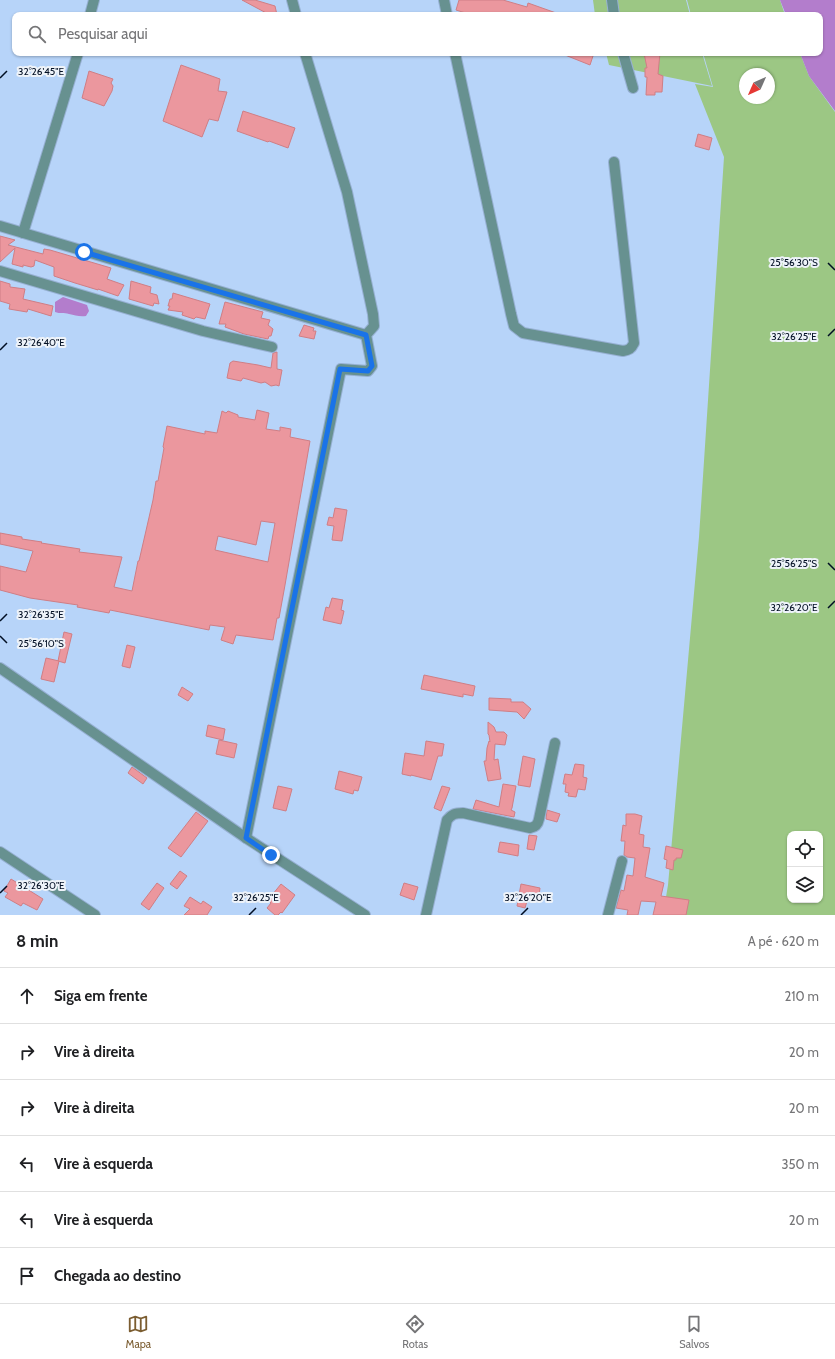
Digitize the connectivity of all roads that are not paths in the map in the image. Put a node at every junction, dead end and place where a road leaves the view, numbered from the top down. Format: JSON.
{"nodes":[{"id":1,"x":94,"y":0,"type":"edge"},
{"id":2,"x":292,"y":0,"type":"edge"},
{"id":3,"x":444,"y":0,"type":"edge"},
{"id":4,"x":612,"y":0,"type":"edge"},
{"id":5,"x":91,"y":12,"type":"edge"},
{"id":6,"x":295,"y":12,"type":"edge"},
{"id":7,"x":446,"y":12,"type":"edge"},
{"id":8,"x":614,"y":12,"type":"edge"},
{"id":9,"x":77,"y":56,"type":"edge"},
{"id":10,"x":306,"y":56,"type":"edge"},
{"id":11,"x":456,"y":56,"type":"edge"},
{"id":12,"x":623,"y":56,"type":"edge"},
{"id":13,"x":633,"y":88,"type":"dead end"},
{"id":14,"x":614,"y":162,"type":"dead end"},
{"id":15,"x":0,"y":226,"type":"edge"},
{"id":16,"x":23,"y":233,"type":"junction"},
{"id":17,"x":0,"y":271,"type":"edge"},
{"id":18,"x":366,"y":335,"type":"junction"},
{"id":19,"x":272,"y":347,"type":"dead end"},
{"id":20,"x":0,"y":668,"type":"edge"},
{"id":21,"x":555,"y":743,"type":"dead end"},
{"id":22,"x":246,"y":838,"type":"junction"},
{"id":23,"x":0,"y":852,"type":"edge"},
{"id":24,"x":622,"y":860,"type":"dead end"},
{"id":25,"x":95,"y":915,"type":"edge"},
{"id":26,"x":365,"y":915,"type":"edge"},
{"id":27,"x":426,"y":915,"type":"edge"},
{"id":28,"x":608,"y":915,"type":"edge"}],
"edges":[{"from":1,"to":5,"type":"street"},
{"from":2,"to":6,"type":"street"},
{"from":3,"to":7,"type":"street"},
{"from":4,"to":8,"type":"street"},
{"from":9,"to":16,"type":"street"},
{"from":10,"to":18,"type":"street"},
{"from":11,"to":14,"type":"street"},
{"from":12,"to":13,"type":"street"},
{"from":15,"to":16,"type":"street"},
{"from":16,"to":18,"type":"street"},
{"from":17,"to":19,"type":"street"},
{"from":18,"to":22,"type":"street"},
{"from":20,"to":22,"type":"street"},
{"from":21,"to":27,"type":"street"},
{"from":22,"to":26,"type":"street"},
{"from":23,"to":25,"type":"street"},
{"from":24,"to":28,"type":"street"}]}
